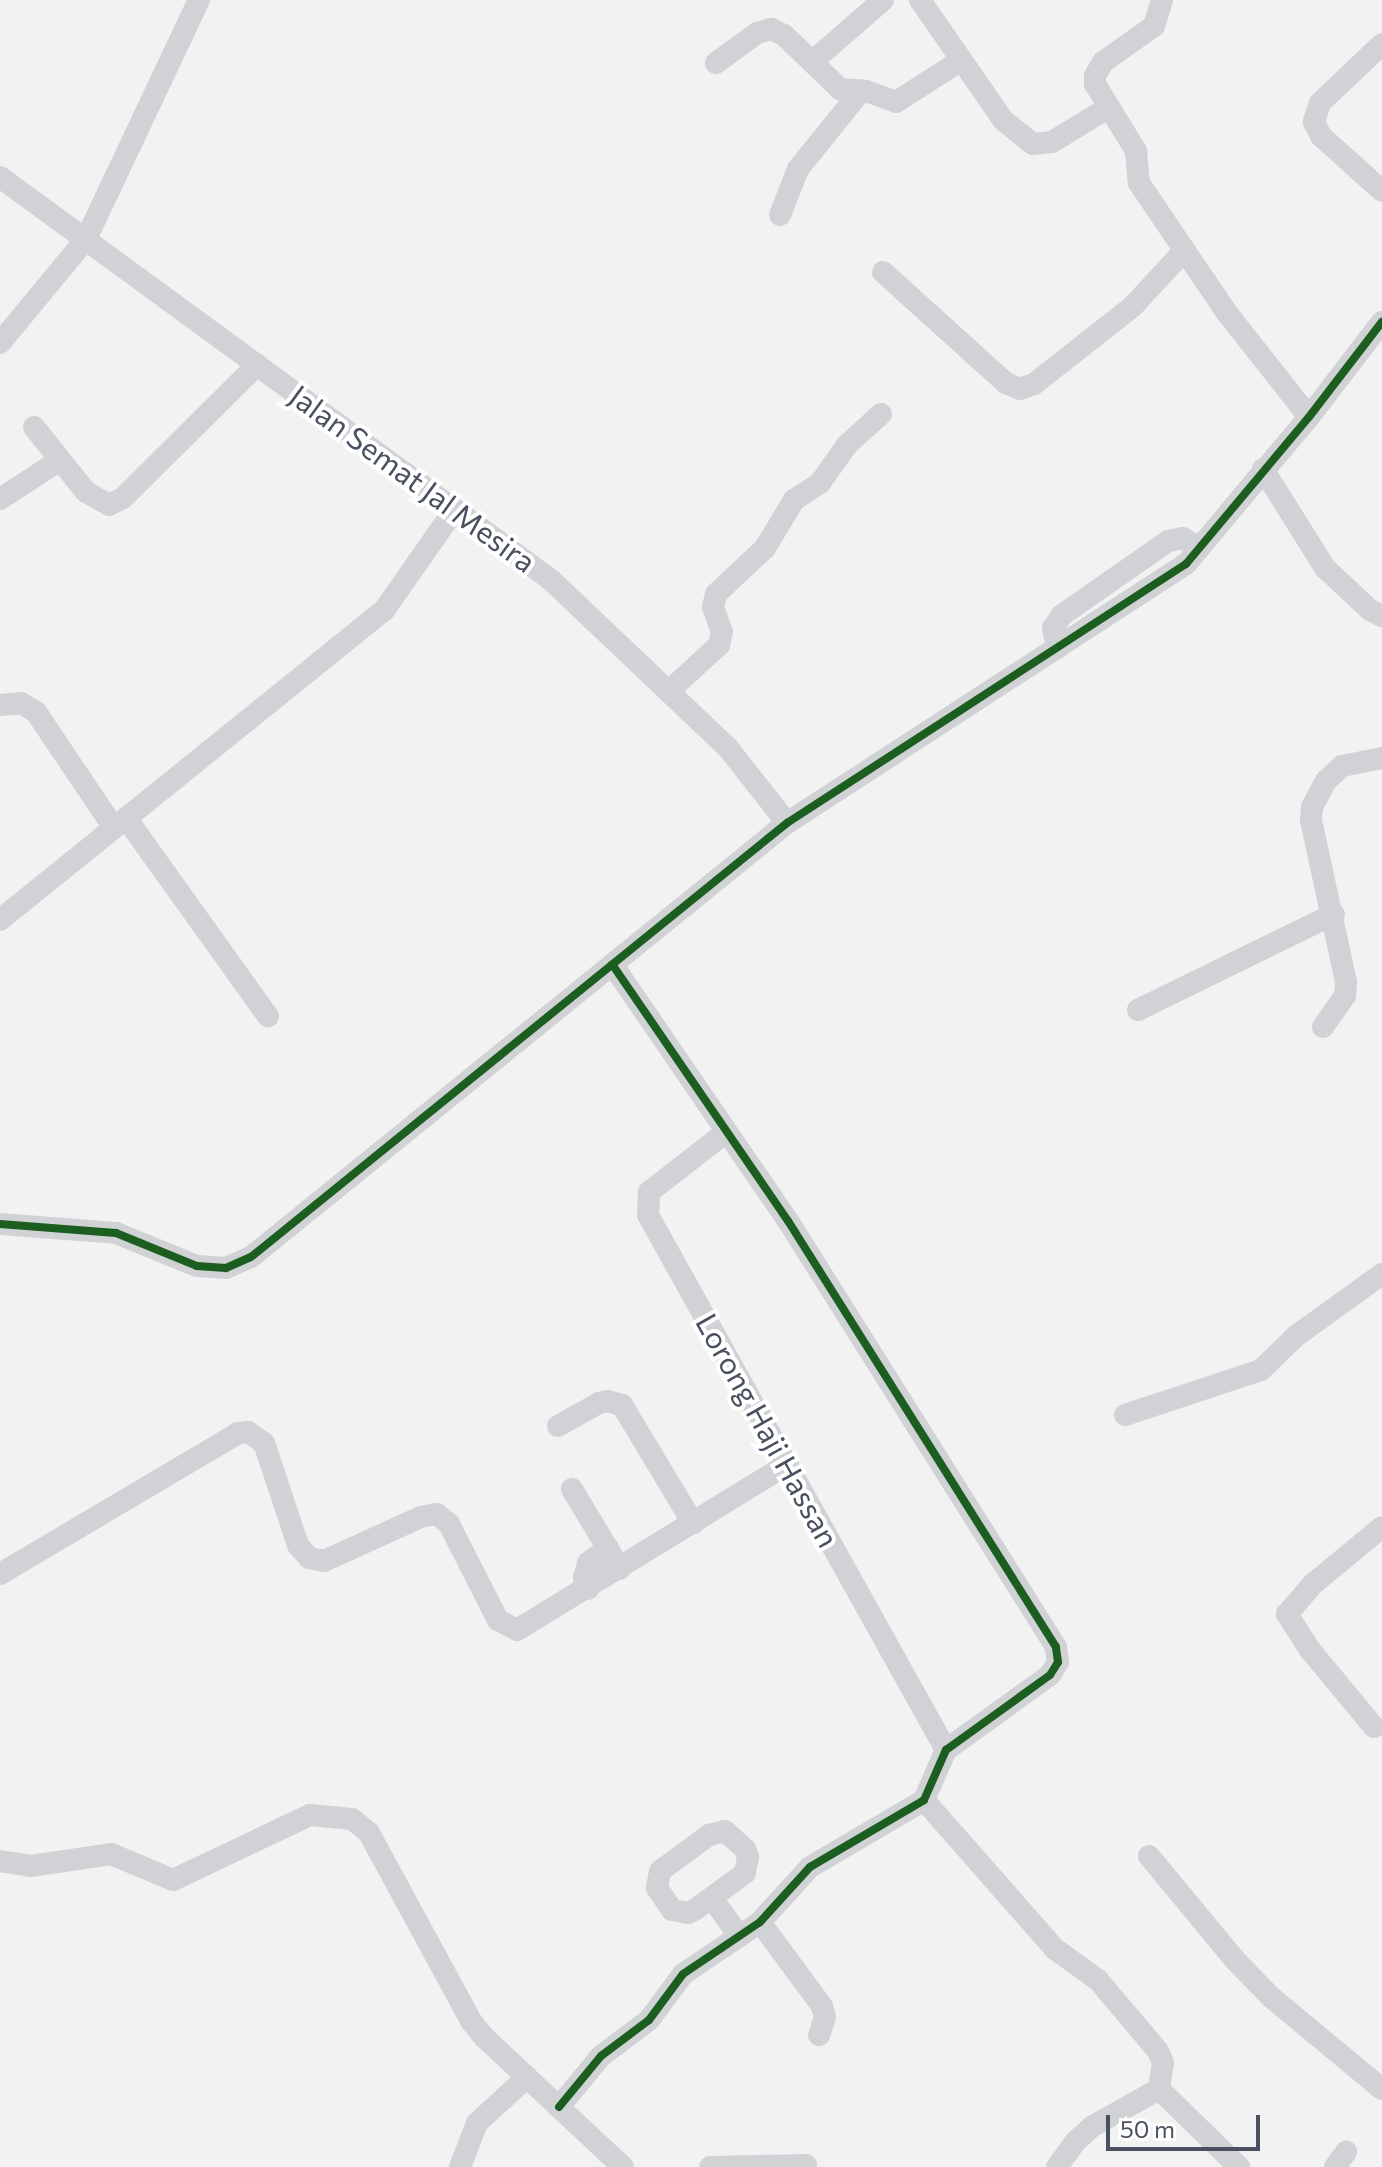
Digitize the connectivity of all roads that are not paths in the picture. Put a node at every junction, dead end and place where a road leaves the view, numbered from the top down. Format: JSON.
{"nodes":[{"id":1,"x":199,"y":0,"type":"edge"},
{"id":2,"x":883,"y":0,"type":"edge"},
{"id":3,"x":920,"y":0,"type":"edge"},
{"id":4,"x":1162,"y":0,"type":"edge"},
{"id":5,"x":1382,"y":44,"type":"edge"},
{"id":6,"x":960,"y":61,"type":"junction"},
{"id":7,"x":812,"y":62,"type":"junction"},
{"id":8,"x":716,"y":63,"type":"dead end"},
{"id":9,"x":861,"y":91,"type":"junction"},
{"id":10,"x":1108,"y":108,"type":"junction"},
{"id":11,"x":0,"y":177,"type":"edge"},
{"id":12,"x":1382,"y":191,"type":"edge"},
{"id":13,"x":780,"y":215,"type":"dead end"},
{"id":14,"x":86,"y":239,"type":"junction"},
{"id":15,"x":1184,"y":251,"type":"junction"},
{"id":16,"x":883,"y":272,"type":"dead end"},
{"id":17,"x":1382,"y":322,"type":"edge"},
{"id":18,"x":0,"y":343,"type":"edge"},
{"id":19,"x":257,"y":365,"type":"junction"},
{"id":20,"x":881,"y":414,"type":"dead end"},
{"id":21,"x":1309,"y":417,"type":"junction"},
{"id":22,"x":34,"y":427,"type":"dead end"},
{"id":23,"x":60,"y":460,"type":"junction"},
{"id":24,"x":1263,"y":469,"type":"junction"},
{"id":25,"x":0,"y":499,"type":"edge"},
{"id":26,"x":455,"y":509,"type":"junction"},
{"id":27,"x":1382,"y":616,"type":"edge"},
{"id":28,"x":669,"y":691,"type":"junction"},
{"id":29,"x":0,"y":705,"type":"edge"},
{"id":30,"x":1382,"y":758,"type":"edge"},
{"id":31,"x":120,"y":823,"type":"junction"},
{"id":32,"x":787,"y":823,"type":"junction"},
{"id":33,"x":1334,"y":914,"type":"junction"},
{"id":34,"x":0,"y":920,"type":"edge"},
{"id":35,"x":612,"y":964,"type":"junction"},
{"id":36,"x":1138,"y":1010,"type":"dead end"},
{"id":37,"x":268,"y":1016,"type":"dead end"},
{"id":38,"x":1323,"y":1027,"type":"dead end"},
{"id":39,"x":725,"y":1133,"type":"junction"},
{"id":40,"x":0,"y":1224,"type":"edge"},
{"id":41,"x":1382,"y":1274,"type":"edge"},
{"id":42,"x":1125,"y":1415,"type":"dead end"},
{"id":43,"x":558,"y":1426,"type":"dead end"},
{"id":44,"x":788,"y":1464,"type":"junction"},
{"id":45,"x":572,"y":1489,"type":"dead end"},
{"id":46,"x":693,"y":1523,"type":"junction"},
{"id":47,"x":1382,"y":1527,"type":"edge"},
{"id":48,"x":608,"y":1548,"type":"junction"},
{"id":49,"x":620,"y":1569,"type":"junction"},
{"id":50,"x":0,"y":1574,"type":"edge"},
{"id":51,"x":588,"y":1589,"type":"junction"},
{"id":52,"x":1374,"y":1727,"type":"dead end"},
{"id":53,"x":946,"y":1750,"type":"junction"},
{"id":54,"x":924,"y":1800,"type":"junction"},
{"id":55,"x":1149,"y":1856,"type":"dead end"},
{"id":56,"x":1,"y":1860,"type":"edge"},
{"id":57,"x":712,"y":1898,"type":"dead end"},
{"id":58,"x":760,"y":1922,"type":"junction"},
{"id":59,"x":739,"y":1936,"type":"junction"},
{"id":60,"x":819,"y":2035,"type":"dead end"},
{"id":61,"x":527,"y":2077,"type":"junction"},
{"id":62,"x":1159,"y":2089,"type":"junction"},
{"id":63,"x":1382,"y":2089,"type":"edge"},
{"id":64,"x":559,"y":2107,"type":"junction"},
{"id":65,"x":806,"y":2165,"type":"edge"},
{"id":66,"x":460,"y":2167,"type":"edge"},
{"id":67,"x":623,"y":2167,"type":"edge"},
{"id":68,"x":710,"y":2167,"type":"edge"},
{"id":69,"x":1057,"y":2167,"type":"edge"},
{"id":70,"x":1239,"y":2167,"type":"edge"}],
"edges":[{"from":1,"to":14,"type":"street"},
{"from":2,"to":7,"type":"street"},
{"from":3,"to":6,"type":"street"},
{"from":4,"to":10,"type":"street"},
{"from":5,"to":12,"type":"street"},
{"from":6,"to":9,"type":"street"},
{"from":6,"to":10,"type":"street"},
{"from":7,"to":8,"type":"street"},
{"from":7,"to":9,"type":"street"},
{"from":9,"to":13,"type":"street"},
{"from":10,"to":15,"type":"street"},
{"from":11,"to":14,"type":"street","name":"Jalan Semat Jal Mesira"},
{"from":14,"to":18,"type":"street"},
{"from":14,"to":19,"type":"street","name":"Jalan Semat Jal Mesira"},
{"from":15,"to":16,"type":"street"},
{"from":15,"to":21,"type":"street"},
{"from":17,"to":21,"type":"street"},
{"from":19,"to":23,"type":"street"},
{"from":19,"to":26,"type":"street","name":"Jalan Semat Jal Mesira"},
{"from":20,"to":28,"type":"street"},
{"from":21,"to":24,"type":"street"},
{"from":22,"to":23,"type":"street"},
{"from":23,"to":25,"type":"street"},
{"from":24,"to":27,"type":"street"},
{"from":24,"to":32,"type":"street"},
{"from":26,"to":28,"type":"street","name":"Jalan Semat Jal Mesira"},
{"from":26,"to":31,"type":"street"},
{"from":28,"to":32,"type":"street","name":"Jalan Semat Jal Mesira"},
{"from":29,"to":31,"type":"street"},
{"from":30,"to":33,"type":"street"},
{"from":31,"to":34,"type":"street"},
{"from":31,"to":37,"type":"street"},
{"from":32,"to":35,"type":"street"},
{"from":33,"to":36,"type":"street"},
{"from":33,"to":38,"type":"street"},
{"from":35,"to":39,"type":"street"},
{"from":35,"to":40,"type":"street"},
{"from":39,"to":44,"type":"street","name":"Lorong Haji Hassan"},
{"from":39,"to":53,"type":"street"},
{"from":41,"to":42,"type":"street"},
{"from":43,"to":46,"type":"street"},
{"from":44,"to":46,"type":"street"},
{"from":44,"to":53,"type":"street","name":"Lorong Haji Hassan"},
{"from":45,"to":48,"type":"street"},
{"from":46,"to":49,"type":"street"},
{"from":47,"to":52,"type":"street"},
{"from":48,"to":49,"type":"street"},
{"from":48,"to":51,"type":"street"},
{"from":49,"to":51,"type":"street"},
{"from":50,"to":51,"type":"street"},
{"from":53,"to":54,"type":"street"},
{"from":54,"to":58,"type":"street"},
{"from":54,"to":62,"type":"street"},
{"from":55,"to":63,"type":"street"},
{"from":56,"to":61,"type":"street"},
{"from":57,"to":59,"type":"street"},
{"from":58,"to":59,"type":"street"},
{"from":58,"to":60,"type":"street"},
{"from":59,"to":64,"type":"street"},
{"from":61,"to":64,"type":"street"},
{"from":61,"to":66,"type":"street"},
{"from":62,"to":69,"type":"street"},
{"from":62,"to":70,"type":"street"},
{"from":64,"to":67,"type":"street"},
{"from":65,"to":68,"type":"street"}]}
